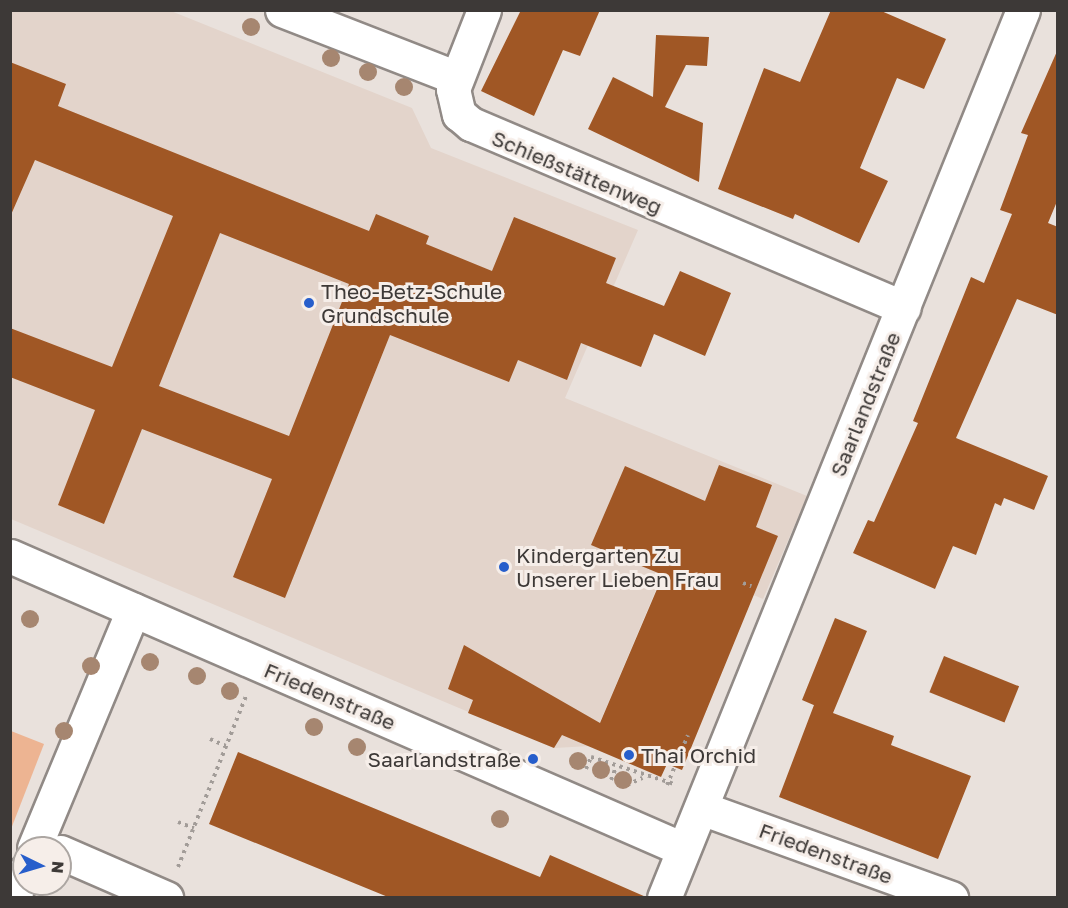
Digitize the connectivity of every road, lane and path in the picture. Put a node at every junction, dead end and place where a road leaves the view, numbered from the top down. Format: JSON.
{"nodes":[{"id":1,"x":282,"y":10,"type":"edge"},
{"id":2,"x":484,"y":10,"type":"edge"},
{"id":3,"x":1023,"y":10,"type":"edge"},
{"id":4,"x":455,"y":77,"type":"junction"},
{"id":5,"x":904,"y":308,"type":"junction"},
{"id":6,"x":10,"y":556,"type":"edge"},
{"id":7,"x":743,"y":583,"type":"dead end"},
{"id":8,"x":751,"y":586,"type":"dead end"},
{"id":9,"x":133,"y":610,"type":"junction"},
{"id":10,"x":258,"y":664,"type":"junction"},
{"id":11,"x":688,"y":735,"type":"dead end"},
{"id":12,"x":210,"y":739,"type":"dead end"},
{"id":13,"x":225,"y":746,"type":"junction"},
{"id":14,"x":616,"y":767,"type":"junction"},
{"id":15,"x":586,"y":770,"type":"dead end"},
{"id":16,"x":642,"y":778,"type":"junction"},
{"id":17,"x":681,"y":779,"type":"dead end"},
{"id":18,"x":611,"y":780,"type":"dead end"},
{"id":19,"x":667,"y":785,"type":"junction"},
{"id":20,"x":639,"y":786,"type":"dead end"},
{"id":21,"x":701,"y":808,"type":"junction"},
{"id":22,"x":178,"y":822,"type":"dead end"},
{"id":23,"x":194,"y":828,"type":"junction"},
{"id":24,"x":49,"y":836,"type":"edge"},
{"id":25,"x":684,"y":849,"type":"junction"},
{"id":26,"x":72,"y":858,"type":"edge"},
{"id":27,"x":166,"y":897,"type":"edge"},
{"id":28,"x":664,"y":897,"type":"edge"},
{"id":29,"x":951,"y":897,"type":"edge"}],
"edges":[{"from":1,"to":4,"type":"street"},
{"from":2,"to":4,"type":"street"},
{"from":3,"to":5,"type":"street","name":"Saarlandstraße"},
{"from":4,"to":5,"type":"street","name":"Schießstättenweg"},
{"from":5,"to":21,"type":"street","name":"Saarlandstraße"},
{"from":6,"to":9,"type":"street","name":"Friedenstraße"},
{"from":7,"to":8,"type":"path"},
{"from":9,"to":10,"type":"street","name":"Friedenstraße"},
{"from":9,"to":24,"type":"street"},
{"from":10,"to":13,"type":"path"},
{"from":10,"to":25,"type":"street","name":"Friedenstraße"},
{"from":11,"to":19,"type":"path"},
{"from":12,"to":13,"type":"path"},
{"from":13,"to":23,"type":"path"},
{"from":14,"to":15,"type":"path"},
{"from":14,"to":16,"type":"path"},
{"from":14,"to":18,"type":"path"},
{"from":16,"to":19,"type":"path"},
{"from":16,"to":20,"type":"path"},
{"from":17,"to":19,"type":"path"},
{"from":21,"to":25,"type":"street","name":"Saarlandstraße"},
{"from":21,"to":29,"type":"street","name":"Friedenstraße"},
{"from":22,"to":23,"type":"path"},
{"from":23,"to":27,"type":"path"},
{"from":25,"to":28,"type":"street","name":"Saarlandstraße"},
{"from":26,"to":27,"type":"street"}]}
